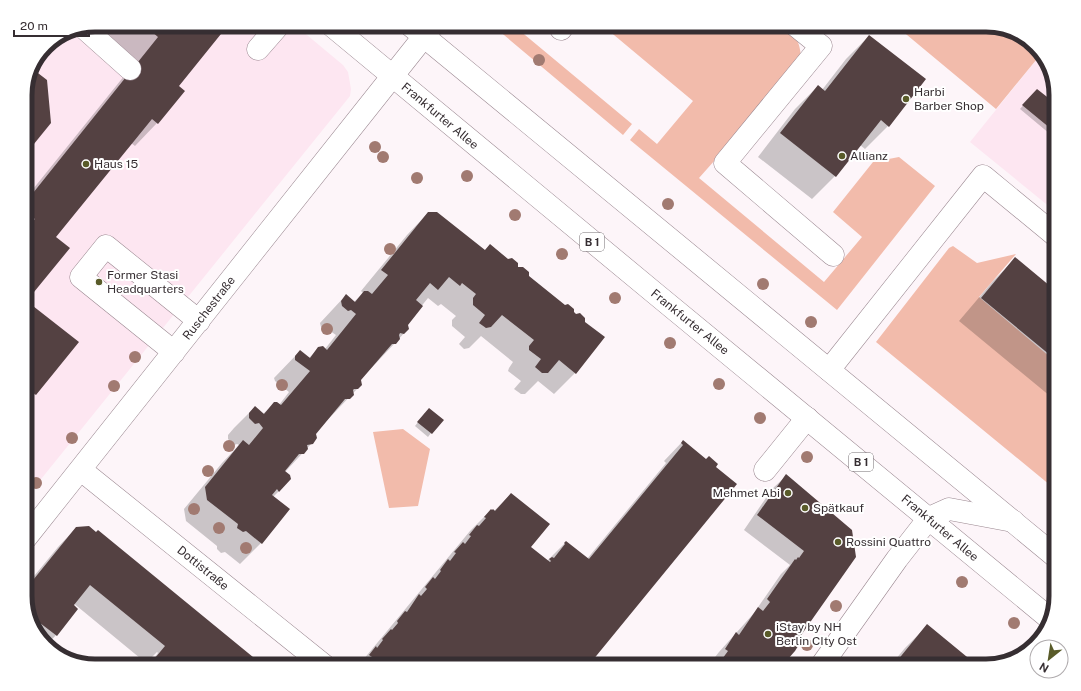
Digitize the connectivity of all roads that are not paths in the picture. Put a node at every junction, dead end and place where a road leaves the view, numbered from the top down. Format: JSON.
{"nodes":[{"id":1,"x":89,"y":32,"type":"edge"},
{"id":2,"x":273,"y":32,"type":"edge"},
{"id":3,"x":339,"y":32,"type":"edge"},
{"id":4,"x":420,"y":32,"type":"edge"},
{"id":5,"x":426,"y":32,"type":"edge"},
{"id":6,"x":804,"y":32,"type":"edge"},
{"id":7,"x":258,"y":49,"type":"dead end"},
{"id":8,"x":130,"y":69,"type":"dead end"},
{"id":9,"x":392,"y":76,"type":"junction"},
{"id":10,"x":1049,"y":230,"type":"edge"},
{"id":11,"x":833,"y":254,"type":"dead end"},
{"id":12,"x":199,"y":321,"type":"junction"},
{"id":13,"x":174,"y":352,"type":"junction"},
{"id":14,"x":829,"y":370,"type":"junction"},
{"id":15,"x":807,"y":418,"type":"junction"},
{"id":16,"x":81,"y":470,"type":"junction"},
{"id":17,"x":765,"y":470,"type":"dead end"},
{"id":18,"x":929,"y":518,"type":"junction"},
{"id":19,"x":1012,"y":521,"type":"junction"},
{"id":20,"x":32,"y":530,"type":"edge"},
{"id":21,"x":1049,"y":551,"type":"edge"},
{"id":22,"x":1046,"y":615,"type":"edge"},
{"id":23,"x":316,"y":659,"type":"edge"},
{"id":24,"x":827,"y":659,"type":"edge"}],
"edges":[{"from":1,"to":8,"type":"main road"},
{"from":2,"to":7,"type":"main road"},
{"from":3,"to":9,"type":"main road","name":"Frankfurter Allee","number":"B 1"},
{"from":4,"to":9,"type":"main road","name":"Ruschestraße"},
{"from":5,"to":14,"type":"main road"},
{"from":6,"to":11,"type":"main road"},
{"from":9,"to":12,"type":"main road","name":"Ruschestraße"},
{"from":9,"to":15,"type":"main road","name":"Frankfurter Allee","number":"B 1"},
{"from":10,"to":14,"type":"main road"},
{"from":12,"to":13,"type":"main road","name":"Ruschestraße"},
{"from":12,"to":13,"type":"main road"},
{"from":13,"to":16,"type":"main road","name":"Ruschestraße"},
{"from":14,"to":19,"type":"main road"},
{"from":15,"to":17,"type":"main road"},
{"from":15,"to":18,"type":"main road","name":"Frankfurter Allee","number":"B 1"},
{"from":16,"to":20,"type":"main road","name":"Ruschestraße"},
{"from":16,"to":23,"type":"main road","name":"Dottistraße"},
{"from":18,"to":19,"type":"main road"},
{"from":18,"to":22,"type":"main road","name":"Frankfurter Allee","number":"B 1"},
{"from":18,"to":24,"type":"main road"},
{"from":19,"to":21,"type":"main road"}]}
